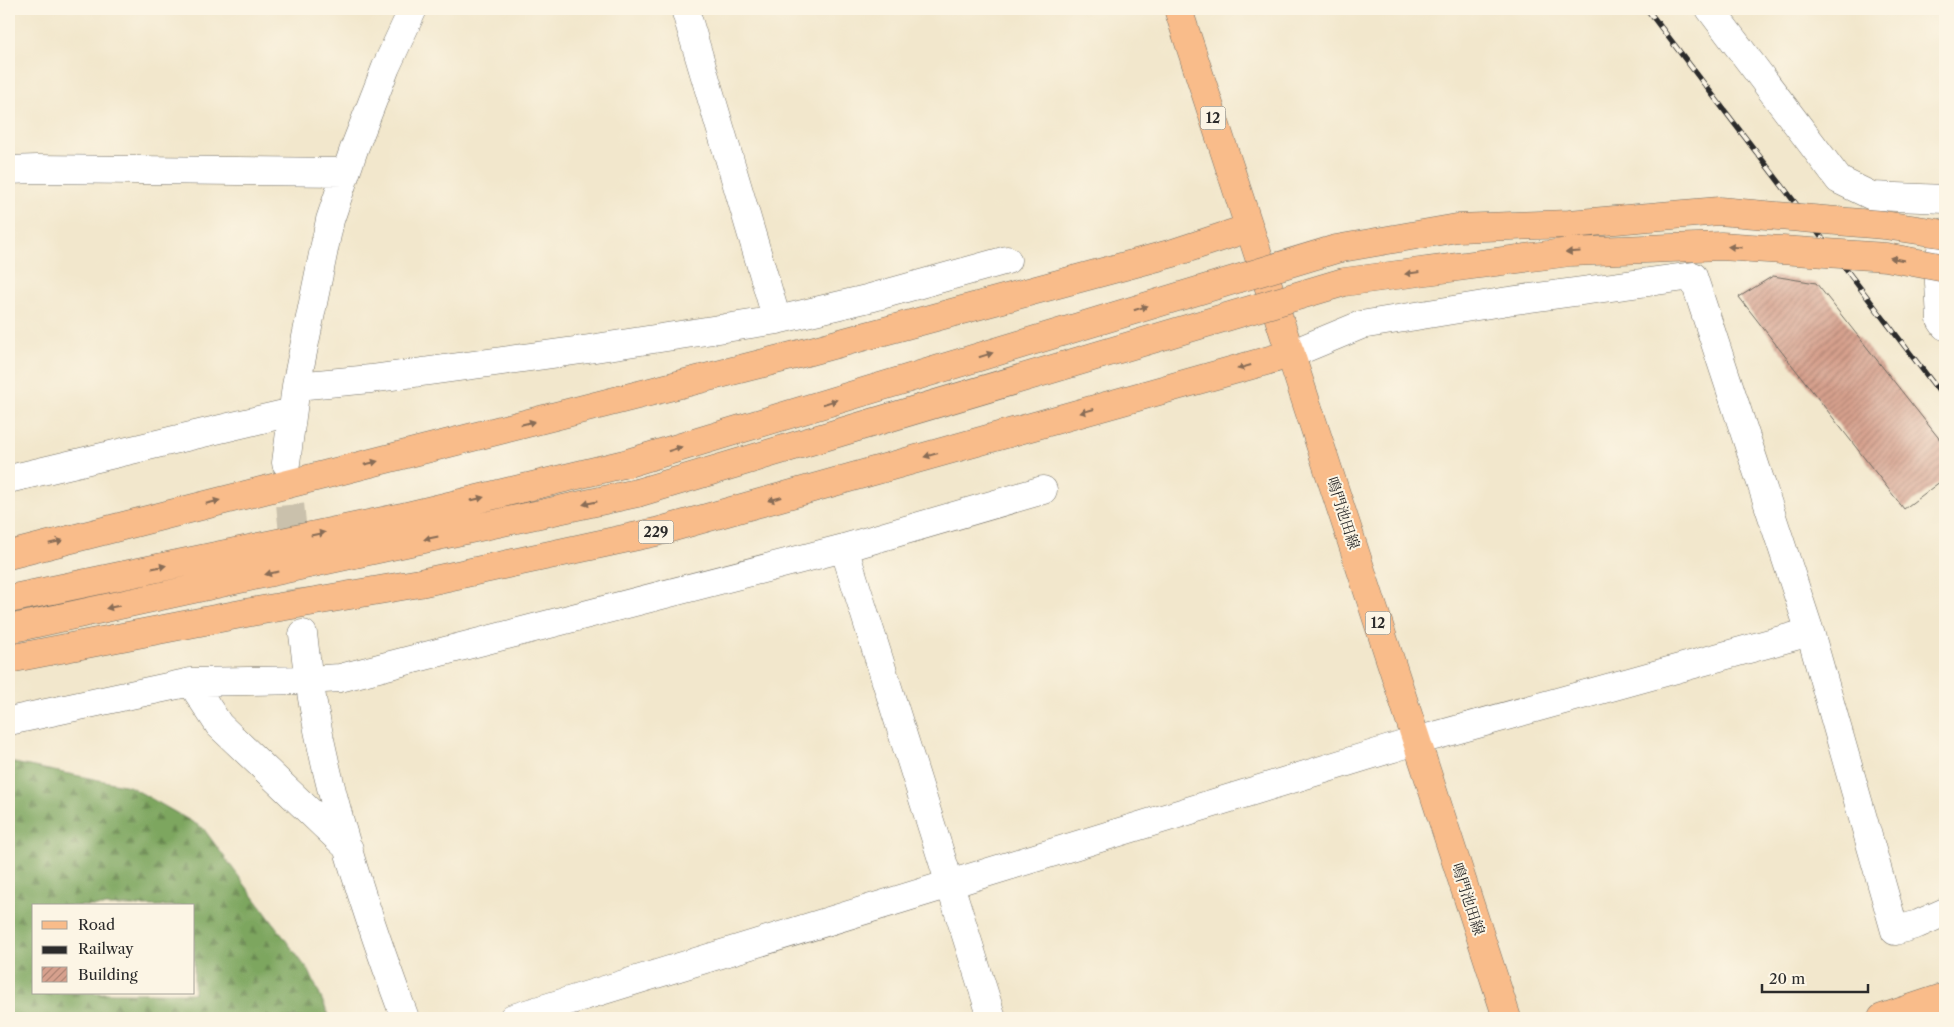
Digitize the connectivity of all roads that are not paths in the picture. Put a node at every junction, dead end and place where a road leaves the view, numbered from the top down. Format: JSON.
{"nodes":[{"id":1,"x":413,"y":9,"type":"edge"},
{"id":2,"x":685,"y":9,"type":"edge"},
{"id":3,"x":1178,"y":9,"type":"edge"},
{"id":4,"x":1710,"y":9,"type":"edge"},
{"id":5,"x":9,"y":170,"type":"edge"},
{"id":6,"x":346,"y":172,"type":"junction"},
{"id":7,"x":1945,"y":199,"type":"edge"},
{"id":8,"x":1249,"y":228,"type":"junction"},
{"id":9,"x":1945,"y":233,"type":"edge"},
{"id":10,"x":1007,"y":260,"type":"dead end"},
{"id":11,"x":1945,"y":268,"type":"edge"},
{"id":12,"x":777,"y":320,"type":"junction"},
{"id":13,"x":1945,"y":326,"type":"edge"},
{"id":14,"x":1291,"y":354,"type":"junction"},
{"id":15,"x":294,"y":399,"type":"junction"},
{"id":16,"x":286,"y":463,"type":"tunnel mouth"},
{"id":17,"x":9,"y":479,"type":"edge"},
{"id":18,"x":1043,"y":490,"type":"dead end"},
{"id":19,"x":844,"y":548,"type":"junction"},
{"id":20,"x":9,"y":555,"type":"edge"},
{"id":21,"x":9,"y":599,"type":"edge"},
{"id":22,"x":9,"y":629,"type":"edge"},
{"id":23,"x":1810,"y":632,"type":"junction"},
{"id":24,"x":303,"y":634,"type":"tunnel mouth"},
{"id":25,"x":9,"y":658,"type":"edge"},
{"id":26,"x":308,"y":680,"type":"junction"},
{"id":27,"x":191,"y":682,"type":"junction"},
{"id":28,"x":9,"y":721,"type":"edge"},
{"id":29,"x":1416,"y":741,"type":"junction"},
{"id":30,"x":349,"y":850,"type":"junction"},
{"id":31,"x":950,"y":883,"type":"junction"},
{"id":32,"x":1945,"y":912,"type":"edge"},
{"id":33,"x":1945,"y":997,"type":"edge"},
{"id":34,"x":405,"y":1018,"type":"edge"},
{"id":35,"x":513,"y":1018,"type":"edge"},
{"id":36,"x":992,"y":1018,"type":"edge"},
{"id":37,"x":1507,"y":1018,"type":"edge"},
{"id":38,"x":1882,"y":1018,"type":"edge"}],
"edges":[{"from":1,"to":6,"type":"street"},
{"from":2,"to":12,"type":"street"},
{"from":3,"to":8,"type":"main road","name":"鳴門池田線","number":"12"},
{"from":4,"to":7,"type":"street"},
{"from":5,"to":6,"type":"street"},
{"from":6,"to":15,"type":"street"},
{"from":8,"to":14,"type":"main road","name":"鳴門池田線","number":"12"},
{"from":20,"to":8,"type":"main road","one_way":true},
{"from":9,"to":13,"type":"street"},
{"from":21,"to":9,"type":"main road","one_way":true,"bridge":true},
{"from":10,"to":12,"type":"street"},
{"from":11,"to":22,"type":"main road","one_way":true,"bridge":true},
{"from":12,"to":15,"type":"street"},
{"from":14,"to":23,"type":"street"},
{"from":14,"to":25,"type":"main road","number":"229","one_way":true},
{"from":14,"to":29,"type":"main road","name":"鳴門池田線","number":"12"},
{"from":15,"to":16,"type":"street"},
{"from":15,"to":17,"type":"street"},
{"from":18,"to":19,"type":"street"},
{"from":19,"to":26,"type":"street"},
{"from":19,"to":31,"type":"street"},
{"from":23,"to":29,"type":"street"},
{"from":23,"to":32,"type":"street"},
{"from":24,"to":26,"type":"street"},
{"from":26,"to":27,"type":"street"},
{"from":26,"to":30,"type":"street"},
{"from":27,"to":28,"type":"street"},
{"from":27,"to":30,"type":"street"},
{"from":29,"to":31,"type":"street"},
{"from":29,"to":37,"type":"main road","name":"鳴門池田線","number":"12"},
{"from":30,"to":34,"type":"street"},
{"from":31,"to":35,"type":"street"},
{"from":31,"to":36,"type":"street"},
{"from":33,"to":38,"type":"main road"}]}
